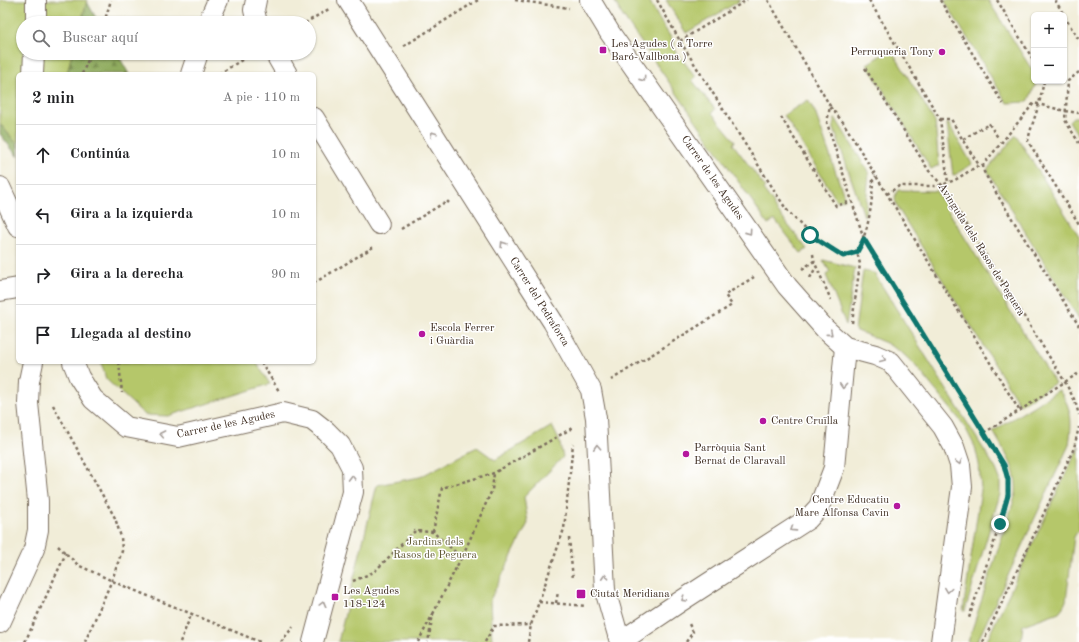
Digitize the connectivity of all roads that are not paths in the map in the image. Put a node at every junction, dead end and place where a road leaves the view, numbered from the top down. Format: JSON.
{"nodes":[{"id":1,"x":36,"y":0,"type":"edge"},
{"id":2,"x":218,"y":0,"type":"edge"},
{"id":3,"x":256,"y":0,"type":"edge"},
{"id":4,"x":348,"y":0,"type":"edge"},
{"id":5,"x":590,"y":0,"type":"edge"},
{"id":6,"x":36,"y":16,"type":"edge"},
{"id":7,"x":211,"y":16,"type":"edge"},
{"id":8,"x":255,"y":16,"type":"edge"},
{"id":9,"x":34,"y":60,"type":"edge"},
{"id":10,"x":196,"y":60,"type":"edge"},
{"id":11,"x":279,"y":60,"type":"edge"},
{"id":12,"x":33,"y":72,"type":"edge"},
{"id":13,"x":192,"y":72,"type":"edge"},
{"id":14,"x":287,"y":72,"type":"edge"},
{"id":15,"x":316,"y":121,"type":"edge"},
{"id":16,"x":0,"y":187,"type":"edge"},
{"id":17,"x":16,"y":222,"type":"edge"},
{"id":18,"x":379,"y":224,"type":"dead end"},
{"id":19,"x":16,"y":288,"type":"edge"},
{"id":20,"x":0,"y":291,"type":"edge"},
{"id":21,"x":846,"y":347,"type":"junction"},
{"id":22,"x":33,"y":364,"type":"edge"},
{"id":23,"x":74,"y":364,"type":"edge"},
{"id":24,"x":0,"y":623,"type":"edge"},
{"id":25,"x":313,"y":642,"type":"edge"},
{"id":26,"x":620,"y":642,"type":"edge"},
{"id":27,"x":941,"y":642,"type":"edge"}],
"edges":[{"from":1,"to":6,"type":"street"},
{"from":2,"to":7,"type":"street"},
{"from":3,"to":8,"type":"street"},
{"from":26,"to":4,"type":"street","name":"Carrer del Pedraforca","one_way":true},
{"from":5,"to":21,"type":"street","name":"Carrer de les Agudes","one_way":true},
{"from":9,"to":12,"type":"street"},
{"from":10,"to":13,"type":"street"},
{"from":11,"to":14,"type":"street"},
{"from":15,"to":18,"type":"street"},
{"from":16,"to":17,"type":"street"},
{"from":19,"to":20,"type":"street"},
{"from":21,"to":26,"type":"street","one_way":true},
{"from":21,"to":27,"type":"street","one_way":true},
{"from":22,"to":24,"type":"street"},
{"from":25,"to":23,"type":"street","name":"Carrer de les Agudes","one_way":true}]}
